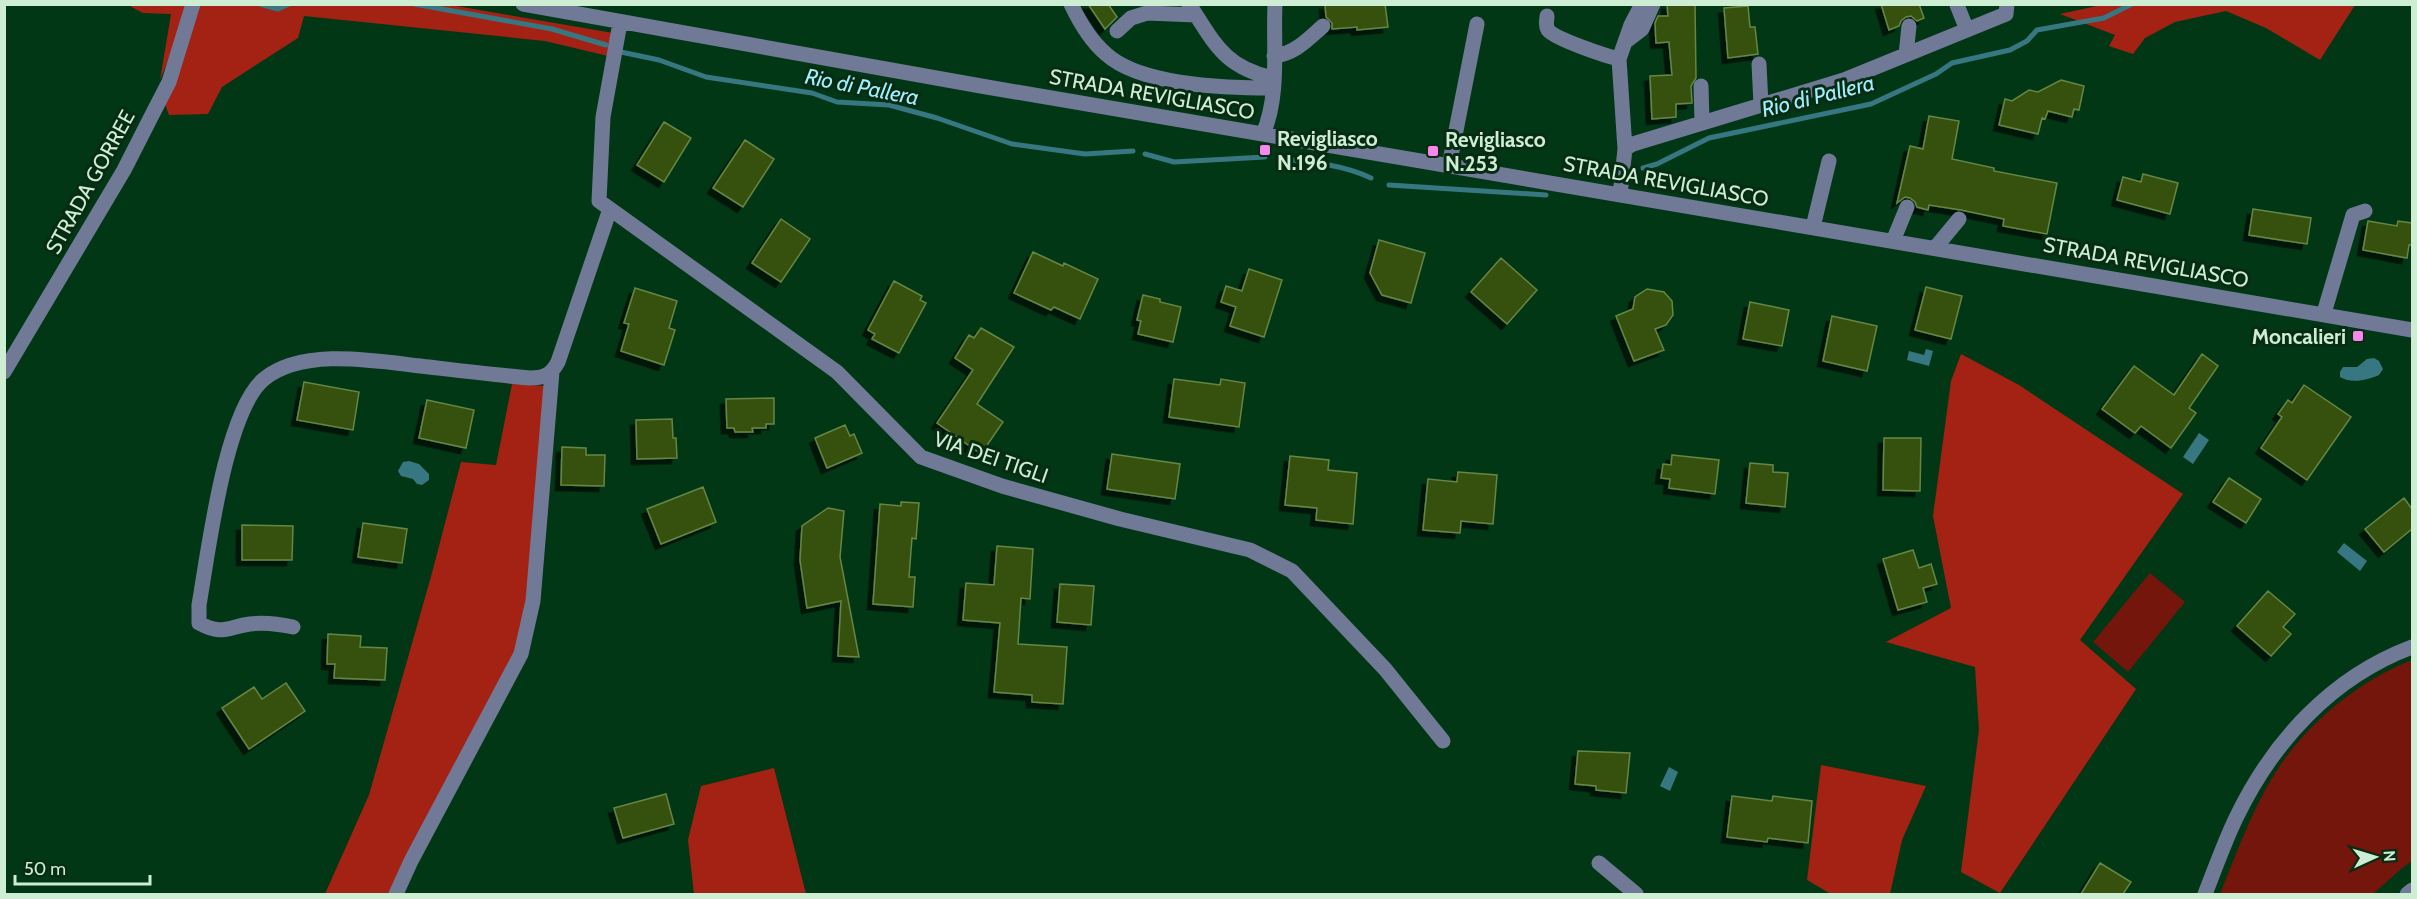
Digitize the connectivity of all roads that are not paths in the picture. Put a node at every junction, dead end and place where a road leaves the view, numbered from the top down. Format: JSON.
{"nodes":[{"id":1,"x":193,"y":4,"type":"edge"},
{"id":2,"x":524,"y":4,"type":"edge"},
{"id":3,"x":1071,"y":4,"type":"edge"},
{"id":4,"x":1275,"y":4,"type":"edge"},
{"id":5,"x":1642,"y":4,"type":"edge"},
{"id":6,"x":1653,"y":4,"type":"edge"},
{"id":7,"x":1957,"y":5,"type":"edge"},
{"id":8,"x":2007,"y":9,"type":"edge"},
{"id":9,"x":1192,"y":10,"type":"edge"},
{"id":10,"x":1547,"y":16,"type":"dead end"},
{"id":11,"x":620,"y":23,"type":"junction"},
{"id":12,"x":1476,"y":24,"type":"dead end"},
{"id":13,"x":1323,"y":26,"type":"dead end"},
{"id":14,"x":1909,"y":26,"type":"dead end"},
{"id":15,"x":1967,"y":30,"type":"junction"},
{"id":16,"x":1117,"y":31,"type":"dead end"},
{"id":17,"x":1625,"y":42,"type":"junction"},
{"id":18,"x":1906,"y":55,"type":"junction"},
{"id":19,"x":1274,"y":56,"type":"junction"},
{"id":20,"x":1619,"y":59,"type":"junction"},
{"id":21,"x":1759,"y":64,"type":"dead end"},
{"id":22,"x":1273,"y":83,"type":"junction"},
{"id":23,"x":1701,"y":86,"type":"dead end"},
{"id":24,"x":1761,"y":105,"type":"junction"},
{"id":25,"x":1702,"y":122,"type":"junction"},
{"id":26,"x":1263,"y":134,"type":"junction"},
{"id":27,"x":1625,"y":149,"type":"junction"},
{"id":28,"x":1829,"y":161,"type":"dead end"},
{"id":29,"x":1449,"y":166,"type":"junction"},
{"id":30,"x":1620,"y":195,"type":"junction"},
{"id":31,"x":1907,"y":207,"type":"dead end"},
{"id":32,"x":610,"y":209,"type":"junction"},
{"id":33,"x":2365,"y":211,"type":"dead end"},
{"id":34,"x":1959,"y":219,"type":"dead end"},
{"id":35,"x":1813,"y":227,"type":"junction"},
{"id":36,"x":1893,"y":241,"type":"junction"},
{"id":37,"x":1935,"y":248,"type":"junction"},
{"id":38,"x":2324,"y":313,"type":"junction"},
{"id":39,"x":2412,"y":330,"type":"edge"},
{"id":40,"x":4,"y":372,"type":"edge"},
{"id":41,"x":552,"y":372,"type":"junction"},
{"id":42,"x":293,"y":627,"type":"dead end"},
{"id":43,"x":2412,"y":647,"type":"edge"},
{"id":44,"x":1443,"y":741,"type":"dead end"},
{"id":45,"x":1599,"y":863,"type":"dead end"},
{"id":46,"x":2412,"y":890,"type":"edge"},
{"id":47,"x":396,"y":894,"type":"edge"},
{"id":48,"x":1636,"y":894,"type":"edge"},
{"id":49,"x":2205,"y":894,"type":"edge"},
{"id":50,"x":2407,"y":894,"type":"edge"}],
"edges":[{"from":1,"to":40,"type":"street","name":"STRADA GORREE"},
{"from":2,"to":11,"type":"street","name":"STRADA REVIGLIASCO"},
{"from":3,"to":22,"type":"street"},
{"from":4,"to":19,"type":"street"},
{"from":5,"to":17,"type":"street"},
{"from":6,"to":17,"type":"street"},
{"from":7,"to":15,"type":"street"},
{"from":8,"to":15,"type":"street"},
{"from":9,"to":16,"type":"street"},
{"from":9,"to":22,"type":"street"},
{"from":10,"to":20,"type":"street"},
{"from":11,"to":26,"type":"street","name":"STRADA REVIGLIASCO"},
{"from":11,"to":32,"type":"street"},
{"from":12,"to":29,"type":"street"},
{"from":13,"to":19,"type":"street"},
{"from":14,"to":18,"type":"street"},
{"from":15,"to":18,"type":"street"},
{"from":17,"to":20,"type":"street"},
{"from":18,"to":24,"type":"street"},
{"from":19,"to":22,"type":"street"},
{"from":20,"to":27,"type":"street"},
{"from":21,"to":24,"type":"street"},
{"from":22,"to":26,"type":"street"},
{"from":23,"to":25,"type":"street"},
{"from":24,"to":25,"type":"street"},
{"from":25,"to":27,"type":"street"},
{"from":26,"to":29,"type":"street","name":"STRADA REVIGLIASCO"},
{"from":27,"to":30,"type":"street"},
{"from":28,"to":35,"type":"street"},
{"from":29,"to":30,"type":"street","name":"STRADA REVIGLIASCO"},
{"from":30,"to":35,"type":"street","name":"STRADA REVIGLIASCO"},
{"from":31,"to":36,"type":"street"},
{"from":32,"to":41,"type":"street"},
{"from":32,"to":44,"type":"street","name":"VIA DEI TIGLI"},
{"from":33,"to":38,"type":"street"},
{"from":34,"to":37,"type":"street"},
{"from":35,"to":36,"type":"street","name":"STRADA REVIGLIASCO"},
{"from":36,"to":37,"type":"street","name":"STRADA REVIGLIASCO"},
{"from":37,"to":38,"type":"street","name":"STRADA REVIGLIASCO"},
{"from":38,"to":39,"type":"street","name":"STRADA REVIGLIASCO"},
{"from":41,"to":42,"type":"street"},
{"from":41,"to":47,"type":"street"},
{"from":43,"to":49,"type":"street"},
{"from":45,"to":48,"type":"street"},
{"from":46,"to":50,"type":"street"}]}
